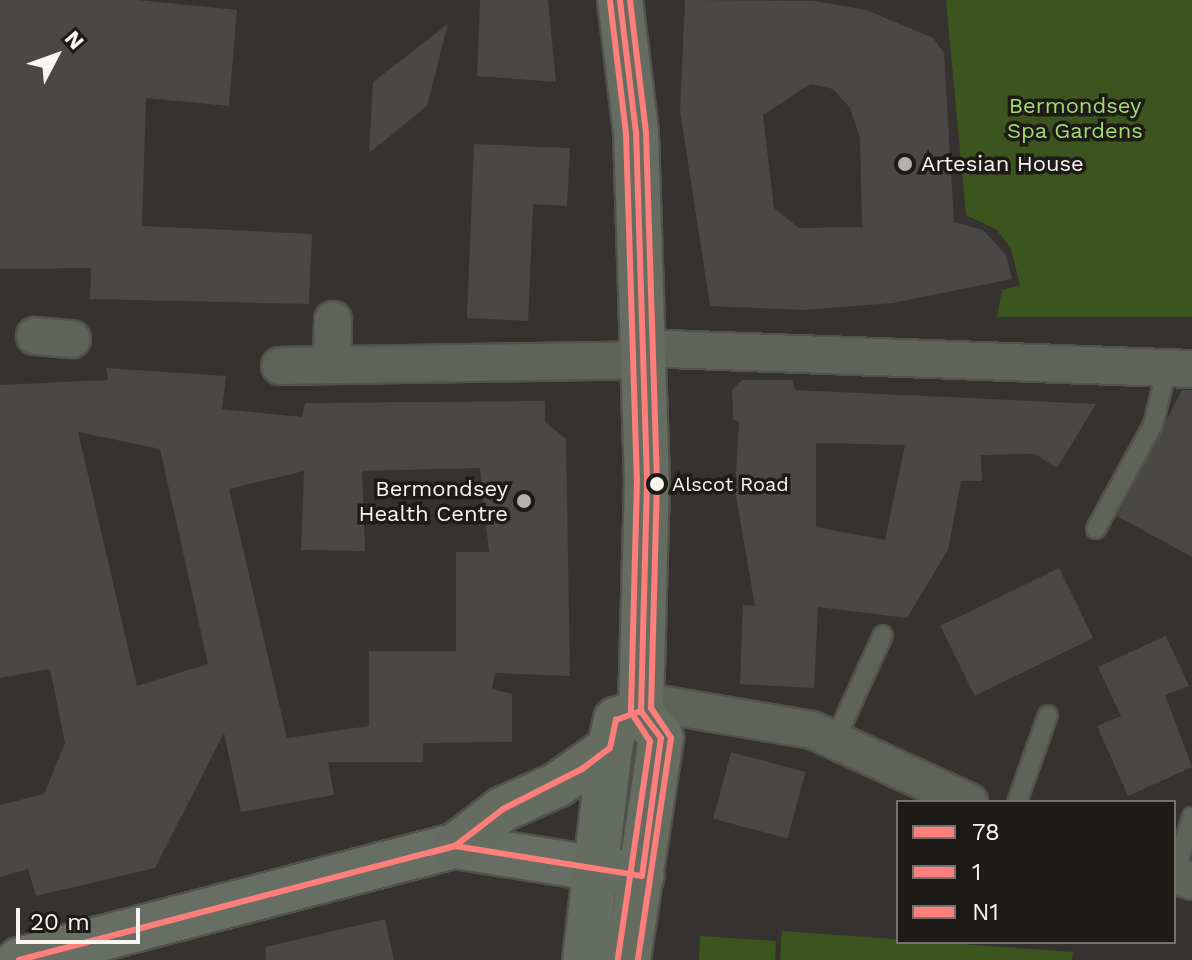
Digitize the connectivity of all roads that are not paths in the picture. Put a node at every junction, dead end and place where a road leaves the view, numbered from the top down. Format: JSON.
{"nodes":[{"id":1,"x":620,"y":0,"type":"edge"},
{"id":2,"x":333,"y":320,"type":"dead end"},
{"id":3,"x":35,"y":336,"type":"dead end"},
{"id":4,"x":72,"y":339,"type":"dead end"},
{"id":5,"x":642,"y":354,"type":"junction"},
{"id":6,"x":332,"y":365,"type":"junction"},
{"id":7,"x":280,"y":366,"type":"dead end"},
{"id":8,"x":1179,"y":368,"type":"edge"},
{"id":9,"x":1096,"y":529,"type":"dead end"},
{"id":10,"x":883,"y":635,"type":"dead end"},
{"id":11,"x":642,"y":706,"type":"junction"},
{"id":12,"x":1048,"y":715,"type":"dead end"},
{"id":13,"x":836,"y":738,"type":"junction"},
{"id":14,"x":610,"y":748,"type":"junction"},
{"id":15,"x":965,"y":800,"type":"edge"},
{"id":16,"x":1018,"y":800,"type":"edge"},
{"id":17,"x":1192,"y":817,"type":"edge"},
{"id":18,"x":455,"y":846,"type":"junction"},
{"id":19,"x":595,"y":868,"type":"junction"},
{"id":20,"x":1176,"y":869,"type":"edge"},
{"id":21,"x":642,"y":876,"type":"junction"},
{"id":22,"x":19,"y":960,"type":"edge"},
{"id":23,"x":585,"y":960,"type":"edge"},
{"id":24,"x":628,"y":960,"type":"edge"}],
"edges":[{"from":1,"to":5,"type":"main road"},
{"from":2,"to":6,"type":"street"},
{"from":3,"to":4,"type":"street"},
{"from":5,"to":6,"type":"street"},
{"from":5,"to":8,"type":"street"},
{"from":5,"to":11,"type":"main road"},
{"from":6,"to":7,"type":"street"},
{"from":8,"to":9,"type":"lane"},
{"from":10,"to":13,"type":"lane"},
{"from":11,"to":13,"type":"street"},
{"from":11,"to":14,"type":"main road"},
{"from":11,"to":21,"type":"main road"},
{"from":12,"to":16,"type":"lane"},
{"from":13,"to":15,"type":"street"},
{"from":14,"to":18,"type":"main road"},
{"from":14,"to":19,"type":"main road"},
{"from":17,"to":20,"type":"lane"},
{"from":18,"to":19,"type":"main road"},
{"from":18,"to":22,"type":"main road"},
{"from":19,"to":21,"type":"main road"},
{"from":19,"to":23,"type":"main road"},
{"from":21,"to":24,"type":"main road"}]}
